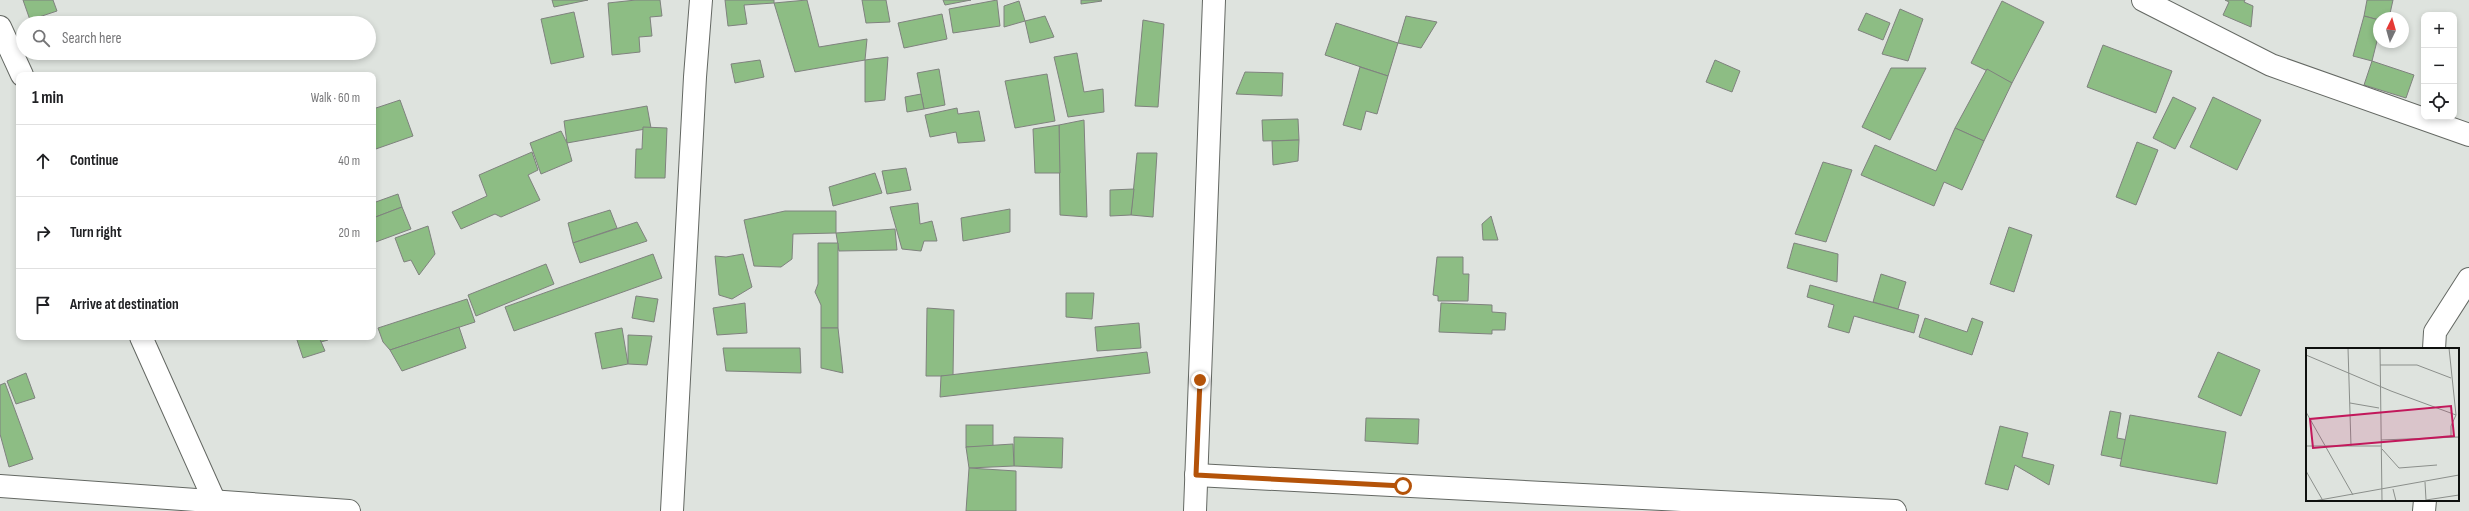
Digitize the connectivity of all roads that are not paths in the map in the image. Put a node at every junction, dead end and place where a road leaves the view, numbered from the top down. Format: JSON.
{"nodes":[{"id":1,"x":701,"y":0,"type":"edge"},
{"id":2,"x":1214,"y":0,"type":"edge"},
{"id":3,"x":2143,"y":0,"type":"edge"},
{"id":4,"x":0,"y":27,"type":"edge"},
{"id":5,"x":21,"y":72,"type":"edge"},
{"id":6,"x":2469,"y":135,"type":"edge"},
{"id":7,"x":2469,"y":279,"type":"edge"},
{"id":8,"x":141,"y":340,"type":"edge"},
{"id":9,"x":2434,"y":348,"type":"edge"},
{"id":10,"x":1196,"y":475,"type":"junction"},
{"id":11,"x":0,"y":486,"type":"edge"},
{"id":12,"x":2425,"y":501,"type":"edge"},
{"id":13,"x":217,"y":507,"type":"edge"},
{"id":14,"x":349,"y":511,"type":"edge"},
{"id":15,"x":672,"y":511,"type":"edge"},
{"id":16,"x":1195,"y":511,"type":"edge"},
{"id":17,"x":1895,"y":511,"type":"edge"},
{"id":18,"x":2424,"y":511,"type":"edge"}],
"edges":[{"from":1,"to":15,"type":"street"},
{"from":2,"to":10,"type":"street"},
{"from":3,"to":6,"type":"street"},
{"from":4,"to":5,"type":"street"},
{"from":7,"to":9,"type":"street"},
{"from":8,"to":13,"type":"street"},
{"from":10,"to":16,"type":"street"},
{"from":10,"to":17,"type":"street"},
{"from":11,"to":13,"type":"street"},
{"from":12,"to":18,"type":"street"},
{"from":13,"to":14,"type":"street"}]}
